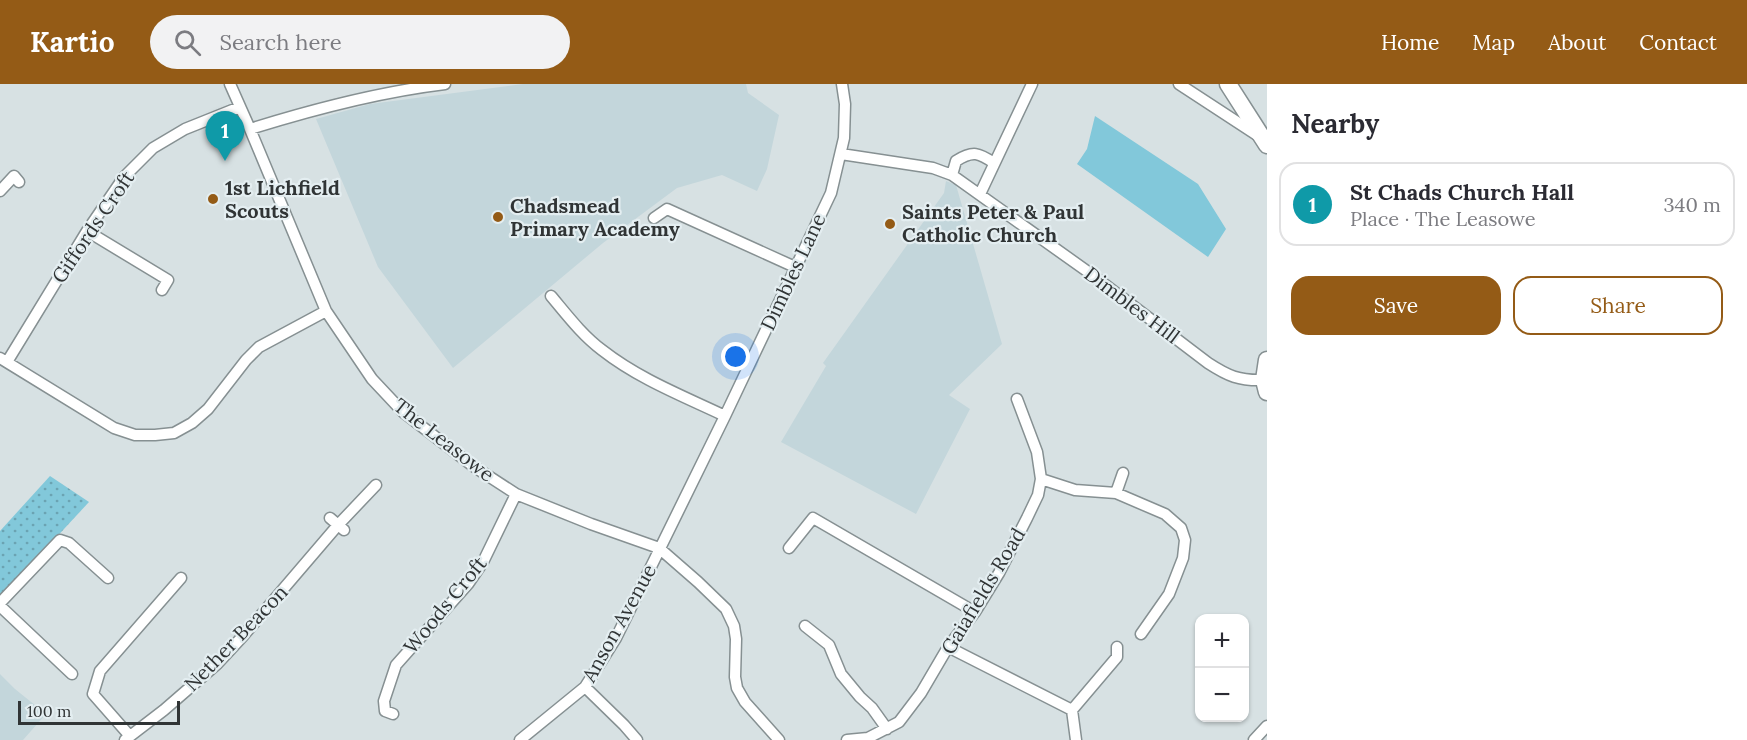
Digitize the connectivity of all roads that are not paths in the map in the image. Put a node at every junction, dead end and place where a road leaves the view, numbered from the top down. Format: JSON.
{"nodes":[{"id":1,"x":230,"y":84,"type":"edge"},
{"id":2,"x":445,"y":84,"type":"edge"},
{"id":3,"x":1032,"y":84,"type":"edge"},
{"id":4,"x":1179,"y":84,"type":"edge"},
{"id":5,"x":1228,"y":84,"type":"edge"},
{"id":6,"x":845,"y":85,"type":"edge"},
{"id":7,"x":240,"y":107,"type":"junction"},
{"id":8,"x":250,"y":129,"type":"junction"},
{"id":9,"x":1266,"y":139,"type":"edge"},
{"id":10,"x":841,"y":154,"type":"junction"},
{"id":11,"x":994,"y":164,"type":"junction"},
{"id":12,"x":952,"y":175,"type":"junction"},
{"id":13,"x":10,"y":179,"type":"dead end"},
{"id":14,"x":0,"y":191,"type":"edge"},
{"id":15,"x":980,"y":194,"type":"junction"},
{"id":16,"x":654,"y":218,"type":"dead end"},
{"id":17,"x":87,"y":231,"type":"junction"},
{"id":18,"x":795,"y":267,"type":"junction"},
{"id":19,"x":162,"y":290,"type":"dead end"},
{"id":20,"x":551,"y":296,"type":"dead end"},
{"id":21,"x":326,"y":311,"type":"junction"},
{"id":22,"x":3,"y":360,"type":"edge"},
{"id":23,"x":1267,"y":360,"type":"edge"},
{"id":24,"x":1265,"y":386,"type":"edge"},
{"id":25,"x":1017,"y":399,"type":"dead end"},
{"id":26,"x":725,"y":416,"type":"junction"},
{"id":27,"x":1123,"y":472,"type":"dead end"},
{"id":28,"x":1041,"y":479,"type":"junction"},
{"id":29,"x":376,"y":485,"type":"dead end"},
{"id":30,"x":1116,"y":493,"type":"junction"},
{"id":31,"x":516,"y":494,"type":"junction"},
{"id":32,"x":659,"y":548,"type":"junction"},
{"id":33,"x":789,"y":548,"type":"dead end"},
{"id":34,"x":108,"y":578,"type":"dead end"},
{"id":35,"x":181,"y":578,"type":"dead end"},
{"id":36,"x":0,"y":604,"type":"edge"},
{"id":37,"x":975,"y":612,"type":"junction"},
{"id":38,"x":803,"y":626,"type":"dead end"},
{"id":39,"x":1141,"y":634,"type":"dead end"},
{"id":40,"x":948,"y":647,"type":"junction"},
{"id":41,"x":1119,"y":654,"type":"dead end"},
{"id":42,"x":72,"y":674,"type":"dead end"},
{"id":43,"x":585,"y":687,"type":"junction"},
{"id":44,"x":1072,"y":710,"type":"junction"},
{"id":45,"x":393,"y":714,"type":"dead end"},
{"id":46,"x":1267,"y":726,"type":"edge"},
{"id":47,"x":887,"y":729,"type":"junction"},
{"id":48,"x":127,"y":738,"type":"edge"},
{"id":49,"x":520,"y":740,"type":"edge"},
{"id":50,"x":637,"y":740,"type":"edge"},
{"id":51,"x":779,"y":740,"type":"edge"},
{"id":52,"x":848,"y":740,"type":"edge"},
{"id":53,"x":1076,"y":740,"type":"edge"},
{"id":54,"x":1254,"y":740,"type":"edge"}],
"edges":[{"from":1,"to":7,"type":"street","name":"The Leasowe"},
{"from":2,"to":8,"type":"street"},
{"from":3,"to":11,"type":"street"},
{"from":4,"to":9,"type":"street"},
{"from":5,"to":9,"type":"street"},
{"from":6,"to":10,"type":"street","name":"Dimbles Lane"},
{"from":7,"to":8,"type":"street","name":"The Leasowe"},
{"from":7,"to":17,"type":"street","name":"Giffords Croft"},
{"from":8,"to":21,"type":"street","name":"The Leasowe"},
{"from":10,"to":12,"type":"street","name":"Dimbles Hill"},
{"from":10,"to":18,"type":"street","name":"Dimbles Lane"},
{"from":11,"to":12,"type":"street"},
{"from":11,"to":15,"type":"street"},
{"from":12,"to":15,"type":"street","name":"Dimbles Hill"},
{"from":13,"to":14,"type":"street"},
{"from":15,"to":24,"type":"street","name":"Dimbles Hill"},
{"from":16,"to":18,"type":"street"},
{"from":17,"to":19,"type":"street"},
{"from":17,"to":22,"type":"street","name":"Giffords Croft"},
{"from":18,"to":26,"type":"street","name":"Dimbles Lane"},
{"from":20,"to":26,"type":"street"},
{"from":21,"to":22,"type":"street"},
{"from":21,"to":31,"type":"street","name":"The Leasowe"},
{"from":23,"to":24,"type":"street"},
{"from":25,"to":28,"type":"street","name":"Gaiafields Road"},
{"from":26,"to":32,"type":"street","name":"Dimbles Lane"},
{"from":27,"to":30,"type":"street"},
{"from":28,"to":30,"type":"street"},
{"from":28,"to":37,"type":"street","name":"Gaiafields Road"},
{"from":29,"to":48,"type":"street","name":"Nether Beacon"},
{"from":30,"to":39,"type":"street"},
{"from":31,"to":32,"type":"street","name":"The Leasowe"},
{"from":31,"to":45,"type":"street","name":"Woods Croft"},
{"from":32,"to":43,"type":"street","name":"Anson Avenue"},
{"from":32,"to":51,"type":"street"},
{"from":33,"to":37,"type":"street"},
{"from":34,"to":36,"type":"street"},
{"from":35,"to":48,"type":"street"},
{"from":36,"to":42,"type":"street"},
{"from":37,"to":40,"type":"street","name":"Gaiafields Road"},
{"from":38,"to":47,"type":"street"},
{"from":40,"to":44,"type":"street"},
{"from":40,"to":47,"type":"street","name":"Gaiafields Road"},
{"from":41,"to":44,"type":"street"},
{"from":43,"to":49,"type":"street","name":"Anson Avenue"},
{"from":43,"to":50,"type":"street"},
{"from":44,"to":53,"type":"street"},
{"from":46,"to":54,"type":"street"},
{"from":47,"to":52,"type":"street","name":"Gaiafields Road"}]}
